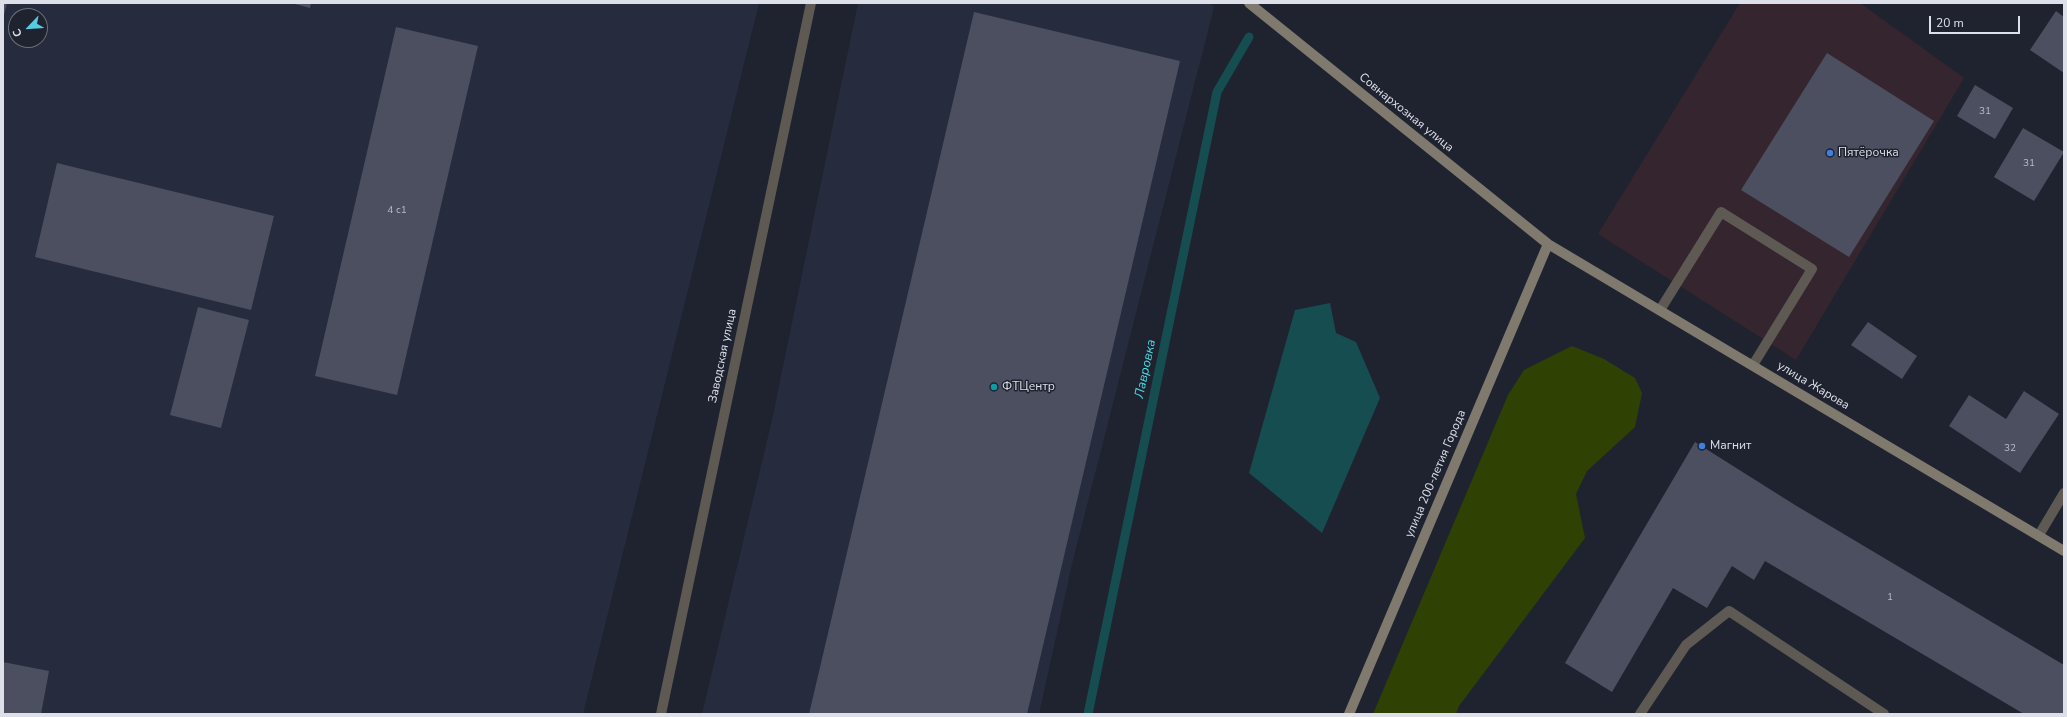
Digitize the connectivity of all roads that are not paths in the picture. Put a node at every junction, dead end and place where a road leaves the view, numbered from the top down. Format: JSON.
{"nodes":[{"id":1,"x":811,"y":3,"type":"edge"},
{"id":2,"x":1249,"y":3,"type":"edge"},
{"id":3,"x":1548,"y":244,"type":"junction"},
{"id":4,"x":1660,"y":310,"type":"junction"},
{"id":5,"x":1753,"y":365,"type":"junction"},
{"id":6,"x":2064,"y":493,"type":"edge"},
{"id":7,"x":2039,"y":535,"type":"junction"},
{"id":8,"x":2064,"y":551,"type":"edge"},
{"id":9,"x":661,"y":714,"type":"edge"},
{"id":10,"x":1349,"y":714,"type":"edge"},
{"id":11,"x":1640,"y":714,"type":"edge"},
{"id":12,"x":1884,"y":714,"type":"edge"}],
"edges":[{"from":1,"to":9,"type":"street","name":"Заводская улица"},
{"from":2,"to":3,"type":"street","name":"Совнархозная улица"},
{"from":3,"to":4,"type":"street","name":"улица Жарова"},
{"from":3,"to":10,"type":"street","name":"улица 200-летия Города"},
{"from":4,"to":5,"type":"street","name":"улица Жарова"},
{"from":4,"to":5,"type":"street"},
{"from":5,"to":7,"type":"street","name":"улица Жарова"},
{"from":6,"to":7,"type":"street"},
{"from":7,"to":8,"type":"street","name":"улица Жарова"},
{"from":11,"to":12,"type":"street"}]}
